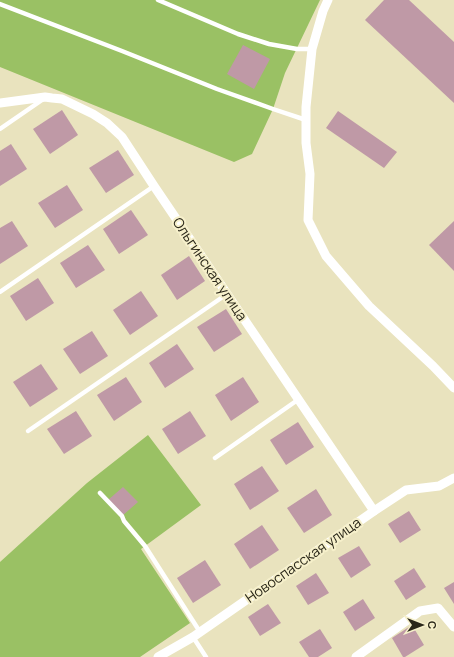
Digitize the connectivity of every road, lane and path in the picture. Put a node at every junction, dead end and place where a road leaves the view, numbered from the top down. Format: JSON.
{"nodes":[{"id":1,"x":158,"y":0,"type":"edge"},
{"id":2,"x":328,"y":0,"type":"edge"},
{"id":3,"x":0,"y":4,"type":"edge"},
{"id":4,"x":312,"y":49,"type":"junction"},
{"id":5,"x":45,"y":98,"type":"junction"},
{"id":6,"x":0,"y":103,"type":"edge"},
{"id":7,"x":306,"y":120,"type":"junction"},
{"id":8,"x":0,"y":129,"type":"edge"},
{"id":9,"x":154,"y":186,"type":"junction"},
{"id":10,"x":0,"y":292,"type":"edge"},
{"id":11,"x":227,"y":294,"type":"junction"},
{"id":12,"x":454,"y":388,"type":"edge"},
{"id":13,"x":299,"y":400,"type":"junction"},
{"id":14,"x":28,"y":431,"type":"dead end"},
{"id":15,"x":215,"y":458,"type":"dead end"},
{"id":16,"x":454,"y":478,"type":"edge"},
{"id":17,"x":100,"y":493,"type":"dead end"},
{"id":18,"x":374,"y":511,"type":"junction"},
{"id":19,"x":454,"y":626,"type":"edge"},
{"id":20,"x":197,"y":634,"type":"junction"},
{"id":21,"x":158,"y":657,"type":"edge"},
{"id":22,"x":206,"y":657,"type":"edge"},
{"id":23,"x":356,"y":657,"type":"edge"}],
"edges":[{"from":1,"to":4,"type":"lane"},
{"from":2,"to":4,"type":"street"},
{"from":3,"to":7,"type":"lane"},
{"from":4,"to":7,"type":"street"},
{"from":5,"to":6,"type":"street","name":"Ольгинская улица"},
{"from":5,"to":8,"type":"lane"},
{"from":5,"to":9,"type":"street","name":"Ольгинская улица"},
{"from":7,"to":12,"type":"street"},
{"from":9,"to":10,"type":"lane"},
{"from":9,"to":11,"type":"street","name":"Ольгинская улица"},
{"from":11,"to":13,"type":"street","name":"Ольгинская улица"},
{"from":11,"to":14,"type":"lane"},
{"from":13,"to":15,"type":"lane"},
{"from":13,"to":18,"type":"street","name":"Ольгинская улица"},
{"from":16,"to":18,"type":"street","name":"Новоспасская улица"},
{"from":17,"to":20,"type":"lane"},
{"from":18,"to":20,"type":"street","name":"Новоспасская улица"},
{"from":19,"to":23,"type":"street"},
{"from":20,"to":21,"type":"street","name":"Новоспасская улица"},
{"from":20,"to":22,"type":"lane"}]}
